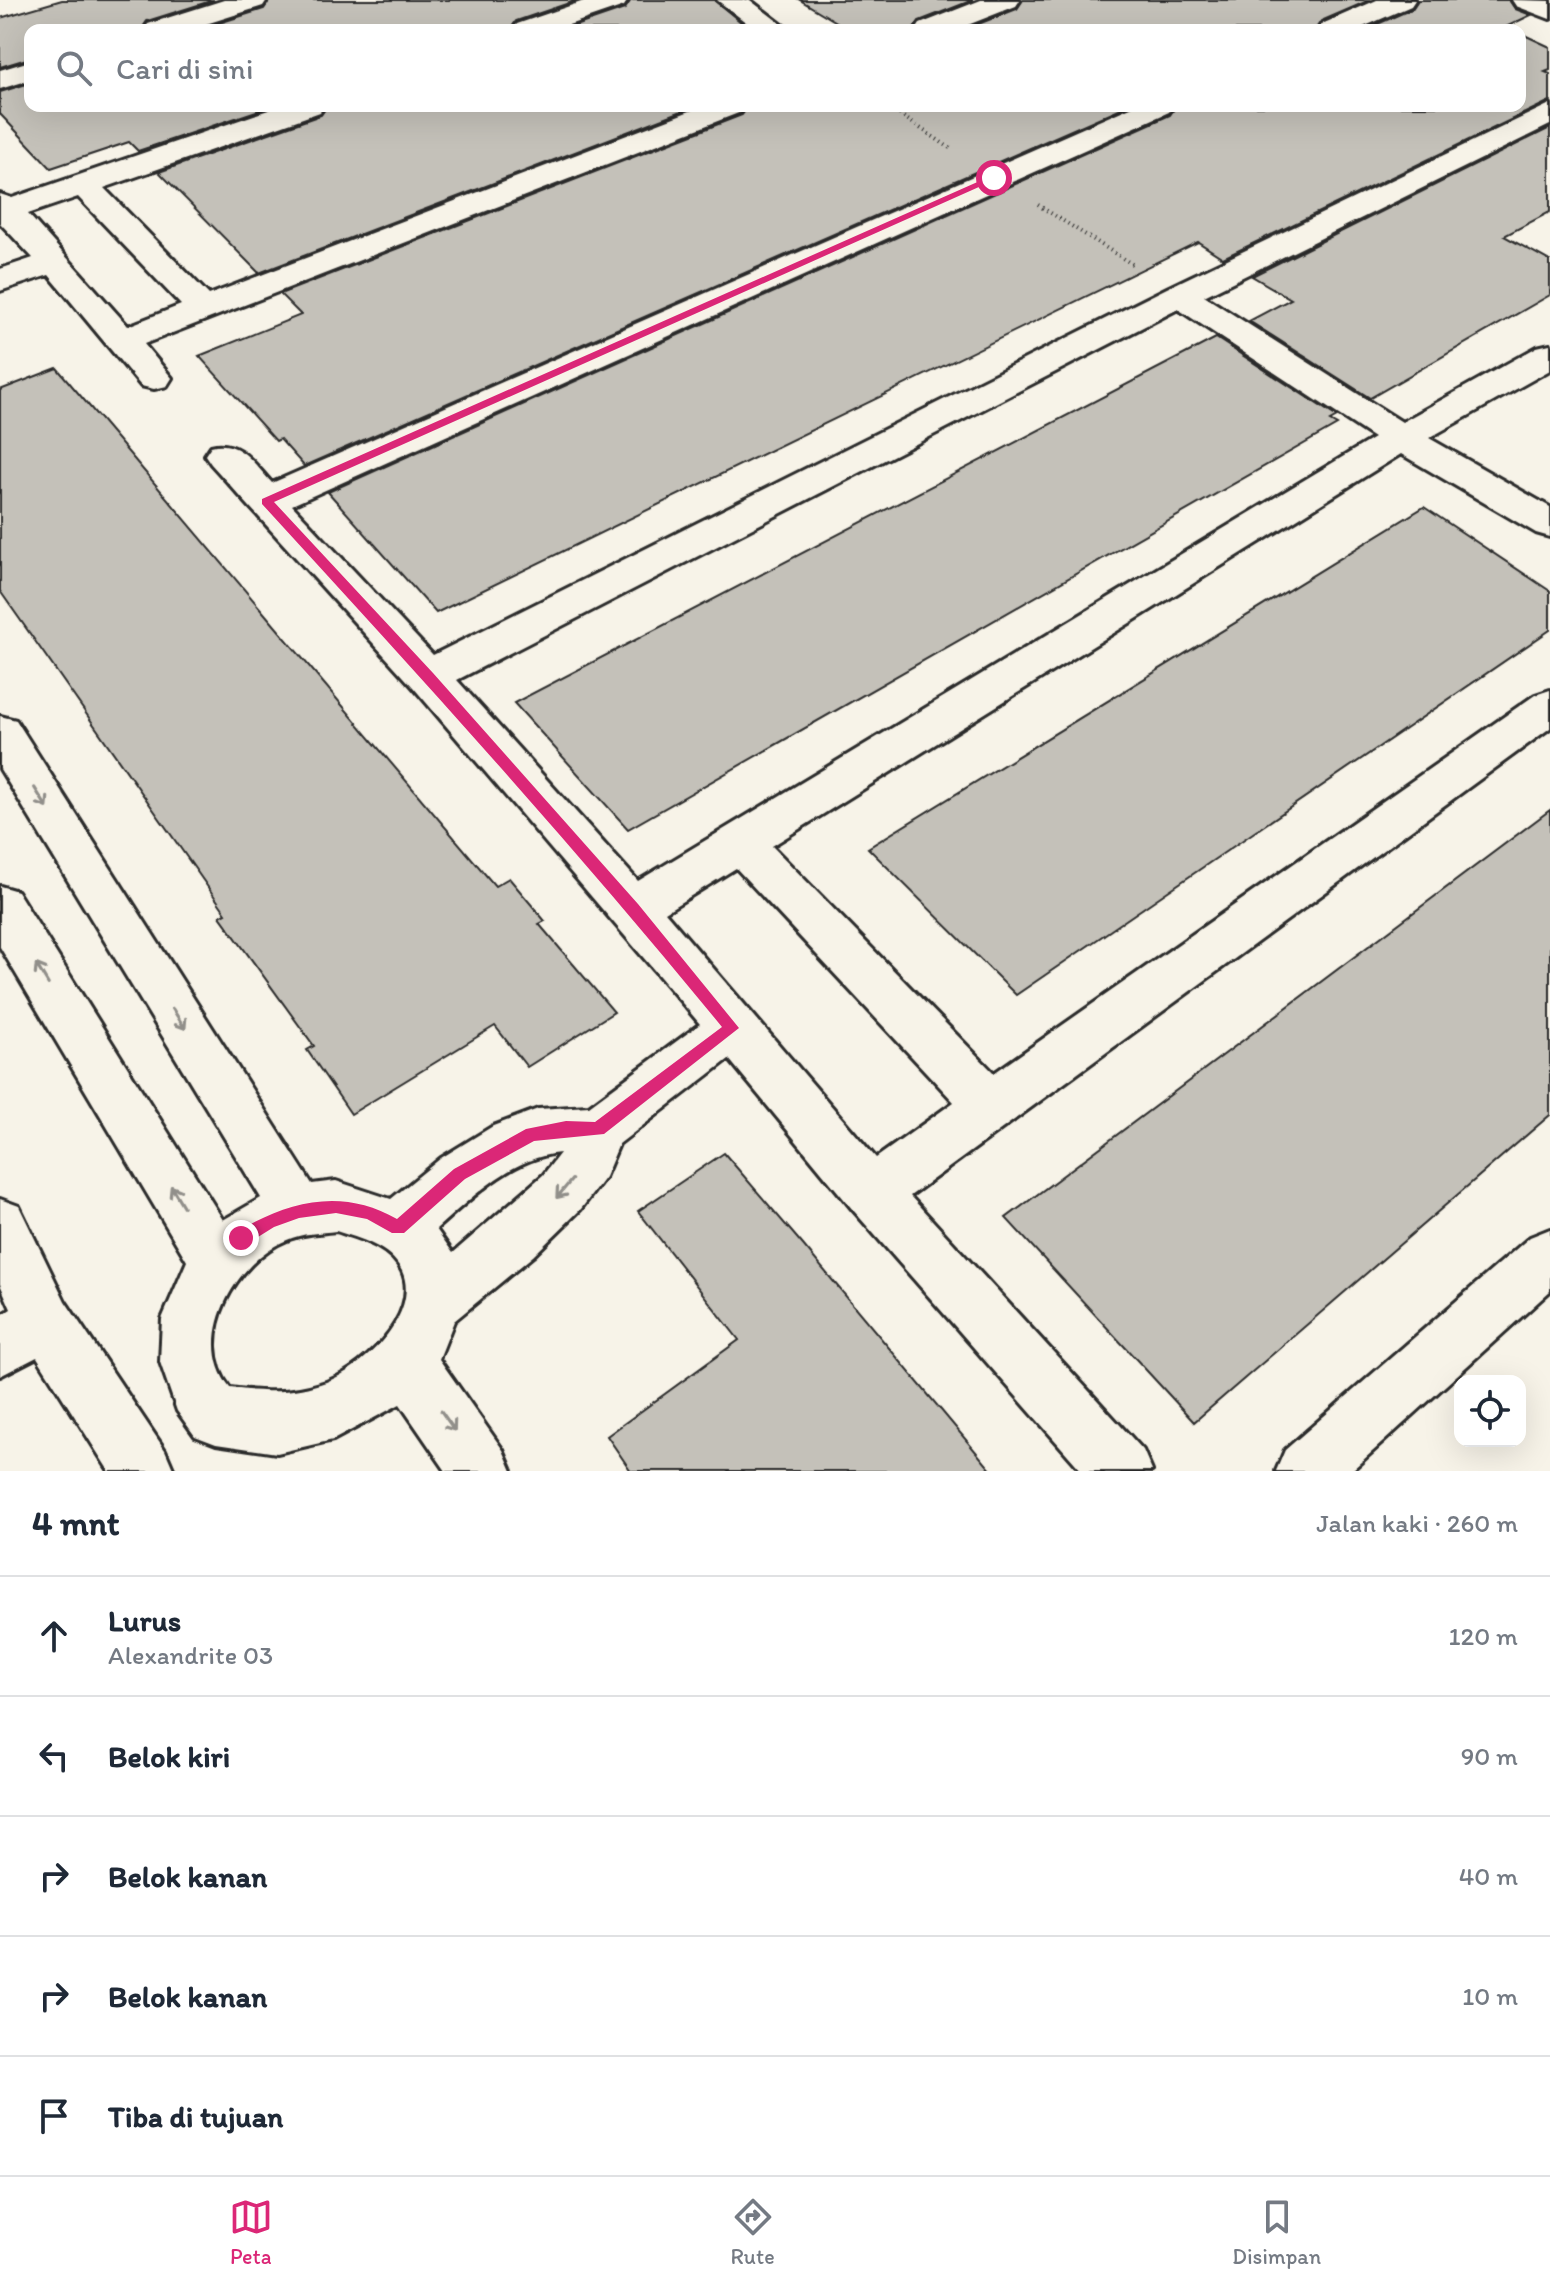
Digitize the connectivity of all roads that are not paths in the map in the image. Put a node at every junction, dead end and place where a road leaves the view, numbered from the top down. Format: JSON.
{"nodes":[{"id":1,"x":253,"y":0,"type":"edge"},
{"id":2,"x":614,"y":0,"type":"edge"},
{"id":3,"x":731,"y":0,"type":"edge"},
{"id":4,"x":1006,"y":0,"type":"edge"},
{"id":5,"x":1401,"y":0,"type":"edge"},
{"id":6,"x":1526,"y":0,"type":"edge"},
{"id":7,"x":1550,"y":11,"type":"edge"},
{"id":8,"x":177,"y":24,"type":"edge"},
{"id":9,"x":544,"y":24,"type":"edge"},
{"id":10,"x":766,"y":24,"type":"edge"},
{"id":11,"x":945,"y":24,"type":"edge"},
{"id":12,"x":1346,"y":24,"type":"edge"},
{"id":13,"x":24,"y":72,"type":"edge"},
{"id":14,"x":0,"y":80,"type":"edge"},
{"id":15,"x":292,"y":112,"type":"edge"},
{"id":16,"x":714,"y":112,"type":"edge"},
{"id":17,"x":1144,"y":112,"type":"edge"},
{"id":18,"x":1550,"y":113,"type":"edge"},
{"id":19,"x":83,"y":184,"type":"junction"},
{"id":20,"x":3,"y":208,"type":"edge"},
{"id":21,"x":55,"y":261,"type":"junction"},
{"id":22,"x":0,"y":281,"type":"edge"},
{"id":23,"x":1179,"y":295,"type":"junction"},
{"id":24,"x":204,"y":309,"type":"junction"},
{"id":25,"x":123,"y":340,"type":"junction"},
{"id":26,"x":1550,"y":355,"type":"edge"},
{"id":27,"x":154,"y":378,"type":"dead end"},
{"id":28,"x":1401,"y":438,"type":"junction"},
{"id":29,"x":224,"y":455,"type":"dead end"},
{"id":30,"x":266,"y":501,"type":"junction"},
{"id":31,"x":1550,"y":524,"type":"edge"},
{"id":32,"x":428,"y":676,"type":"junction"},
{"id":33,"x":1550,"y":706,"type":"edge"},
{"id":34,"x":0,"y":732,"type":"edge"},
{"id":35,"x":740,"y":842,"type":"junction"},
{"id":36,"x":0,"y":905,"type":"edge"},
{"id":37,"x":633,"y":908,"type":"junction"},
{"id":38,"x":732,"y":1028,"type":"junction"},
{"id":39,"x":990,"y":1105,"type":"junction"},
{"id":40,"x":598,"y":1129,"type":"junction"},
{"id":41,"x":872,"y":1193,"type":"junction"},
{"id":42,"x":299,"y":1211,"type":"junction"},
{"id":43,"x":0,"y":1224,"type":"edge"},
{"id":44,"x":398,"y":1228,"type":"junction"},
{"id":45,"x":1550,"y":1255,"type":"edge"},
{"id":46,"x":218,"y":1262,"type":"junction"},
{"id":47,"x":435,"y":1302,"type":"junction"},
{"id":48,"x":23,"y":1334,"type":"edge"},
{"id":49,"x":413,"y":1372,"type":"junction"},
{"id":50,"x":292,"y":1456,"type":"edge"},
{"id":51,"x":144,"y":1471,"type":"edge"},
{"id":52,"x":482,"y":1471,"type":"edge"},
{"id":53,"x":1122,"y":1471,"type":"edge"},
{"id":54,"x":1306,"y":1471,"type":"edge"}],
"edges":[{"from":1,"to":8,"type":"street"},
{"from":2,"to":9,"type":"street"},
{"from":3,"to":10,"type":"street"},
{"from":4,"to":11,"type":"street"},
{"from":5,"to":12,"type":"street"},
{"from":6,"to":7,"type":"street"},
{"from":13,"to":14,"type":"street"},
{"from":15,"to":19,"type":"street"},
{"from":16,"to":24,"type":"street"},
{"from":17,"to":30,"type":"street"},
{"from":18,"to":23,"type":"street"},
{"from":19,"to":20,"type":"street"},
{"from":19,"to":24,"type":"street"},
{"from":20,"to":21,"type":"street"},
{"from":21,"to":22,"type":"street"},
{"from":21,"to":25,"type":"street"},
{"from":23,"to":28,"type":"street"},
{"from":23,"to":32,"type":"street"},
{"from":24,"to":25,"type":"street"},
{"from":25,"to":27,"type":"street"},
{"from":26,"to":28,"type":"street"},
{"from":28,"to":31,"type":"street"},
{"from":28,"to":35,"type":"street"},
{"from":29,"to":30,"type":"street"},
{"from":30,"to":32,"type":"street"},
{"from":32,"to":37,"type":"street"},
{"from":33,"to":39,"type":"street"},
{"from":34,"to":42,"type":"street","one_way":true},
{"from":35,"to":37,"type":"street"},
{"from":35,"to":39,"type":"street"},
{"from":46,"to":36,"type":"street","one_way":true},
{"from":37,"to":38,"type":"street"},
{"from":38,"to":40,"type":"street"},
{"from":38,"to":41,"type":"street"},
{"from":39,"to":41,"type":"street"},
{"from":40,"to":44,"type":"street"},
{"from":40,"to":47,"type":"street","one_way":true},
{"from":41,"to":53,"type":"street"},
{"from":42,"to":44,"type":"street"},
{"from":42,"to":46,"type":"street"},
{"from":43,"to":48,"type":"street"},
{"from":44,"to":47,"type":"street"},
{"from":45,"to":54,"type":"street"},
{"from":46,"to":50,"type":"street"},
{"from":47,"to":49,"type":"street"},
{"from":48,"to":51,"type":"street"},
{"from":49,"to":50,"type":"street"},
{"from":49,"to":52,"type":"street","one_way":true}]}
